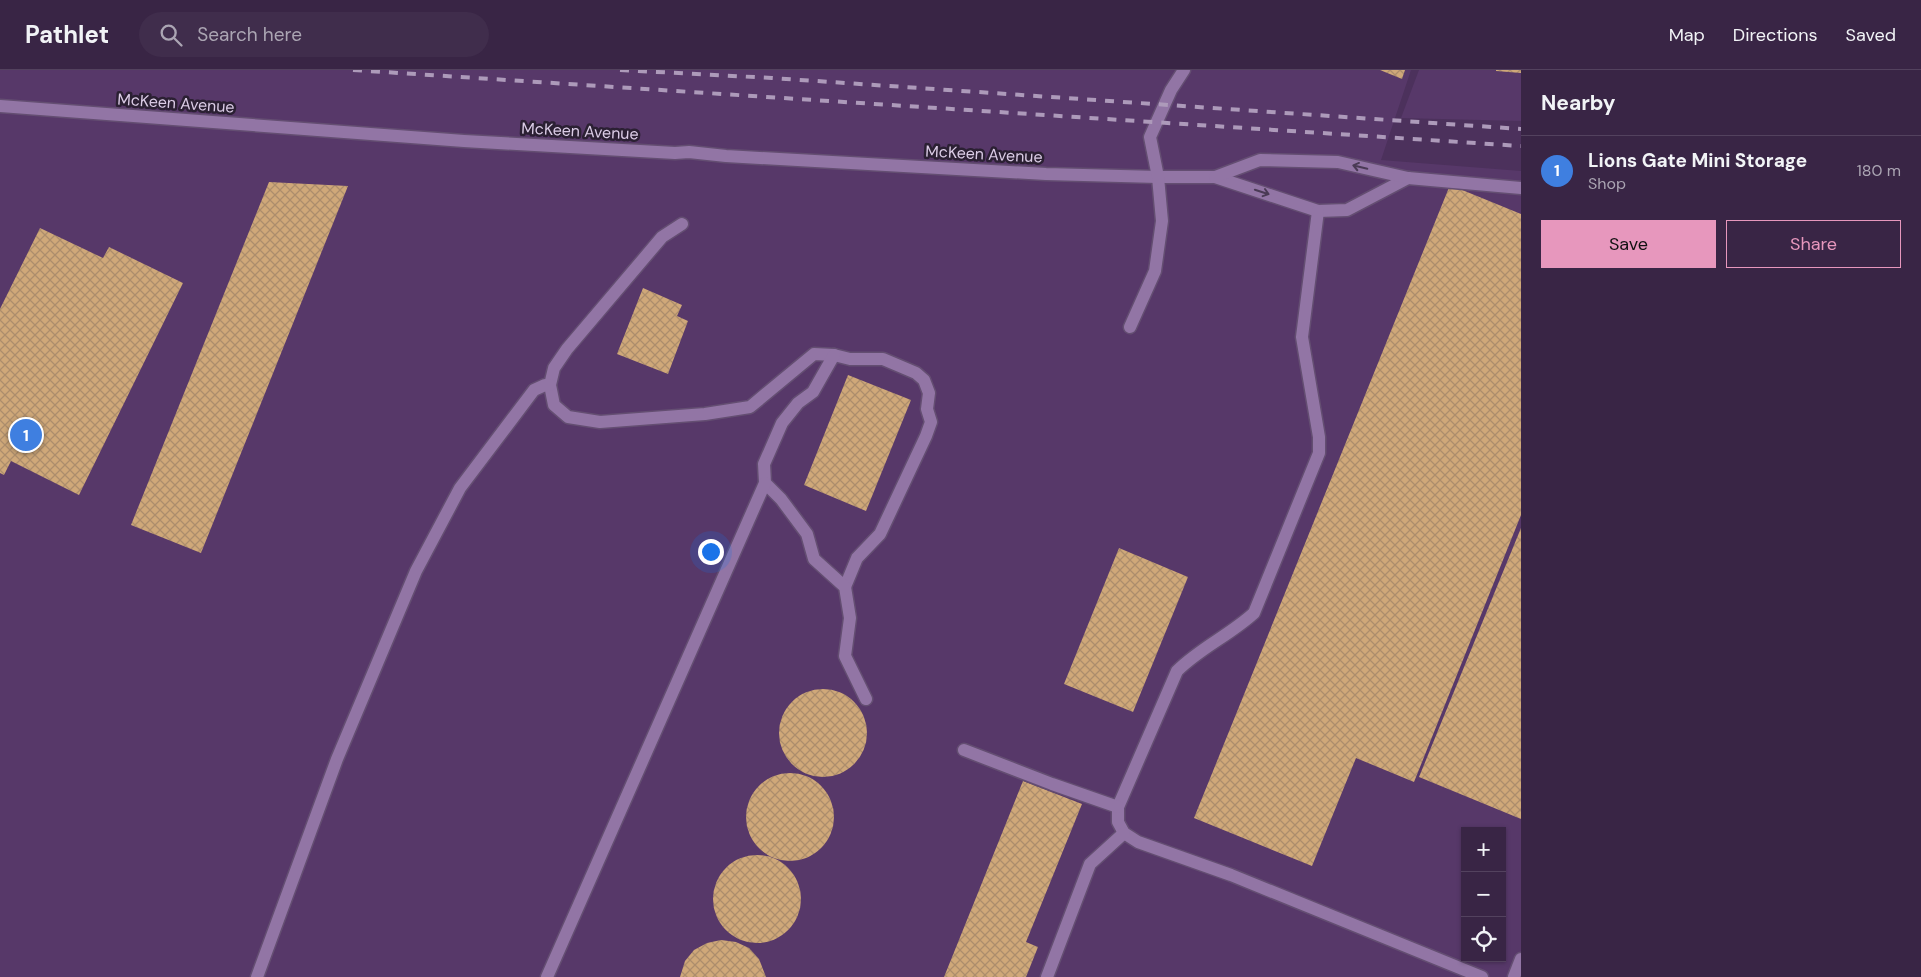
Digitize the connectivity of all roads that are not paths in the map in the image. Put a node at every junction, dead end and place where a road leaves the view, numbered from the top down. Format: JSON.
{"nodes":[{"id":1,"x":1184,"y":70,"type":"edge"},
{"id":2,"x":0,"y":106,"type":"edge"},
{"id":3,"x":1158,"y":177,"type":"junction"},
{"id":4,"x":1215,"y":177,"type":"junction"},
{"id":5,"x":1408,"y":178,"type":"junction"},
{"id":6,"x":1521,"y":188,"type":"edge"},
{"id":7,"x":1318,"y":211,"type":"junction"},
{"id":8,"x":682,"y":224,"type":"dead end"},
{"id":9,"x":1130,"y":327,"type":"dead end"},
{"id":10,"x":834,"y":355,"type":"junction"},
{"id":11,"x":550,"y":385,"type":"junction"},
{"id":12,"x":765,"y":483,"type":"junction"},
{"id":13,"x":845,"y":587,"type":"junction"},
{"id":14,"x":866,"y":699,"type":"dead end"},
{"id":15,"x":964,"y":750,"type":"dead end"},
{"id":16,"x":1118,"y":807,"type":"junction"},
{"id":17,"x":1124,"y":833,"type":"junction"},
{"id":18,"x":1521,"y":959,"type":"edge"},
{"id":19,"x":257,"y":977,"type":"edge"},
{"id":20,"x":547,"y":977,"type":"edge"},
{"id":21,"x":1047,"y":977,"type":"edge"},
{"id":22,"x":1482,"y":977,"type":"edge"},
{"id":23,"x":1514,"y":977,"type":"edge"}],
"edges":[{"from":1,"to":3,"type":"street"},
{"from":2,"to":3,"type":"street","name":"McKeen Avenue"},
{"from":3,"to":4,"type":"street","name":"McKeen Avenue"},
{"from":3,"to":9,"type":"street"},
{"from":5,"to":4,"type":"street","one_way":true},
{"from":4,"to":7,"type":"street","one_way":true},
{"from":5,"to":6,"type":"street"},
{"from":5,"to":7,"type":"street"},
{"from":7,"to":16,"type":"street"},
{"from":8,"to":11,"type":"street"},
{"from":10,"to":11,"type":"street"},
{"from":10,"to":12,"type":"street"},
{"from":10,"to":13,"type":"street"},
{"from":11,"to":19,"type":"street"},
{"from":12,"to":13,"type":"street"},
{"from":12,"to":20,"type":"street"},
{"from":13,"to":14,"type":"street"},
{"from":15,"to":16,"type":"street"},
{"from":16,"to":17,"type":"street"},
{"from":17,"to":21,"type":"street"},
{"from":17,"to":22,"type":"street"},
{"from":18,"to":23,"type":"street"}]}
